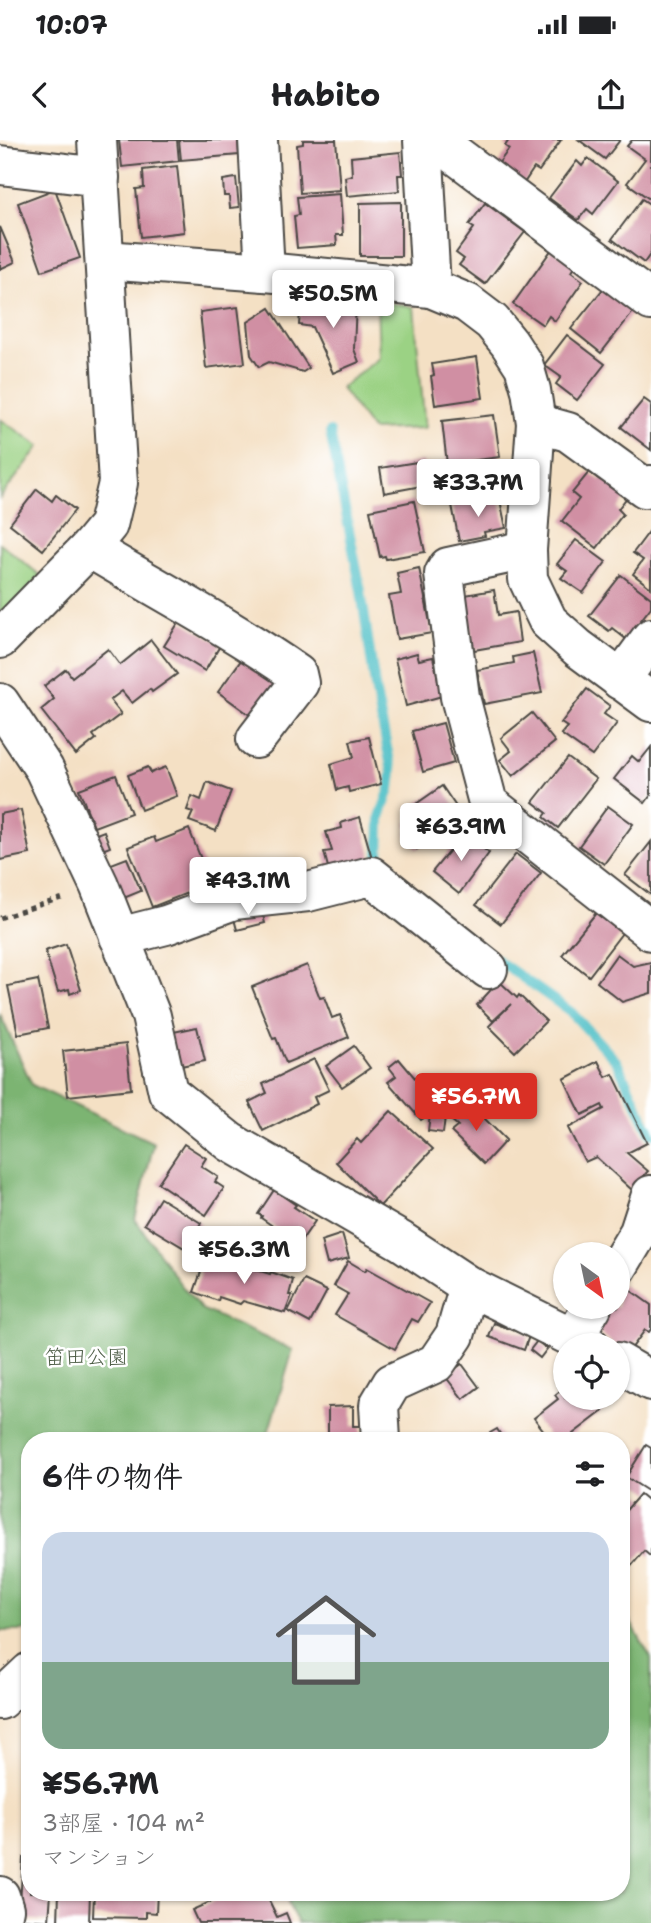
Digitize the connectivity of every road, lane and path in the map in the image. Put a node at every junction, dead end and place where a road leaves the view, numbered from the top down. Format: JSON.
{"nodes":[{"id":1,"x":258,"y":140,"type":"edge"},
{"id":2,"x":424,"y":143,"type":"edge"},
{"id":3,"x":99,"y":158,"type":"edge"},
{"id":4,"x":0,"y":165,"type":"edge"},
{"id":5,"x":105,"y":260,"type":"junction"},
{"id":6,"x":265,"y":272,"type":"junction"},
{"id":7,"x":432,"y":288,"type":"junction"},
{"id":8,"x":651,"y":301,"type":"edge"},
{"id":9,"x":536,"y":423,"type":"junction"},
{"id":10,"x":651,"y":485,"type":"edge"},
{"id":11,"x":89,"y":548,"type":"junction"},
{"id":12,"x":527,"y":550,"type":"junction"},
{"id":13,"x":651,"y":638,"type":"edge"},
{"id":14,"x":0,"y":639,"type":"edge"},
{"id":15,"x":620,"y":680,"type":"junction"},
{"id":16,"x":651,"y":702,"type":"edge"},
{"id":17,"x":0,"y":703,"type":"edge"},
{"id":18,"x":256,"y":739,"type":"dead end"},
{"id":19,"x":99,"y":886,"type":"junction"},
{"id":20,"x":0,"y":918,"type":"edge"},
{"id":21,"x":651,"y":930,"type":"edge"},
{"id":22,"x":120,"y":937,"type":"junction"},
{"id":23,"x":488,"y":969,"type":"dead end"},
{"id":24,"x":651,"y":1195,"type":"edge"},
{"id":25,"x":630,"y":1247,"type":"edge"},
{"id":26,"x":469,"y":1286,"type":"junction"},
{"id":27,"x":585,"y":1330,"type":"edge"},
{"id":28,"x":630,"y":1369,"type":"edge"},
{"id":29,"x":651,"y":1381,"type":"edge"},
{"id":30,"x":381,"y":1432,"type":"edge"},
{"id":31,"x":21,"y":1680,"type":"edge"},
{"id":32,"x":0,"y":1700,"type":"edge"},
{"id":33,"x":0,"y":1896,"type":"edge"},
{"id":34,"x":1,"y":1923,"type":"edge"}],
"edges":[{"from":1,"to":6,"type":"street"},
{"from":2,"to":7,"type":"street"},
{"from":2,"to":8,"type":"street"},
{"from":3,"to":4,"type":"street"},
{"from":3,"to":5,"type":"street"},
{"from":5,"to":6,"type":"street"},
{"from":5,"to":11,"type":"street"},
{"from":6,"to":7,"type":"street"},
{"from":7,"to":9,"type":"street"},
{"from":9,"to":10,"type":"street"},
{"from":9,"to":12,"type":"street"},
{"from":11,"to":14,"type":"street"},
{"from":11,"to":18,"type":"street"},
{"from":12,"to":15,"type":"street"},
{"from":12,"to":21,"type":"street"},
{"from":13,"to":15,"type":"street"},
{"from":15,"to":16,"type":"street"},
{"from":17,"to":19,"type":"street"},
{"from":19,"to":20,"type":"path"},
{"from":19,"to":22,"type":"street"},
{"from":22,"to":23,"type":"street"},
{"from":22,"to":26,"type":"street"},
{"from":24,"to":25,"type":"street"},
{"from":26,"to":27,"type":"street"},
{"from":26,"to":30,"type":"street"},
{"from":28,"to":29,"type":"street"},
{"from":31,"to":32,"type":"street"},
{"from":33,"to":34,"type":"street"}]}
